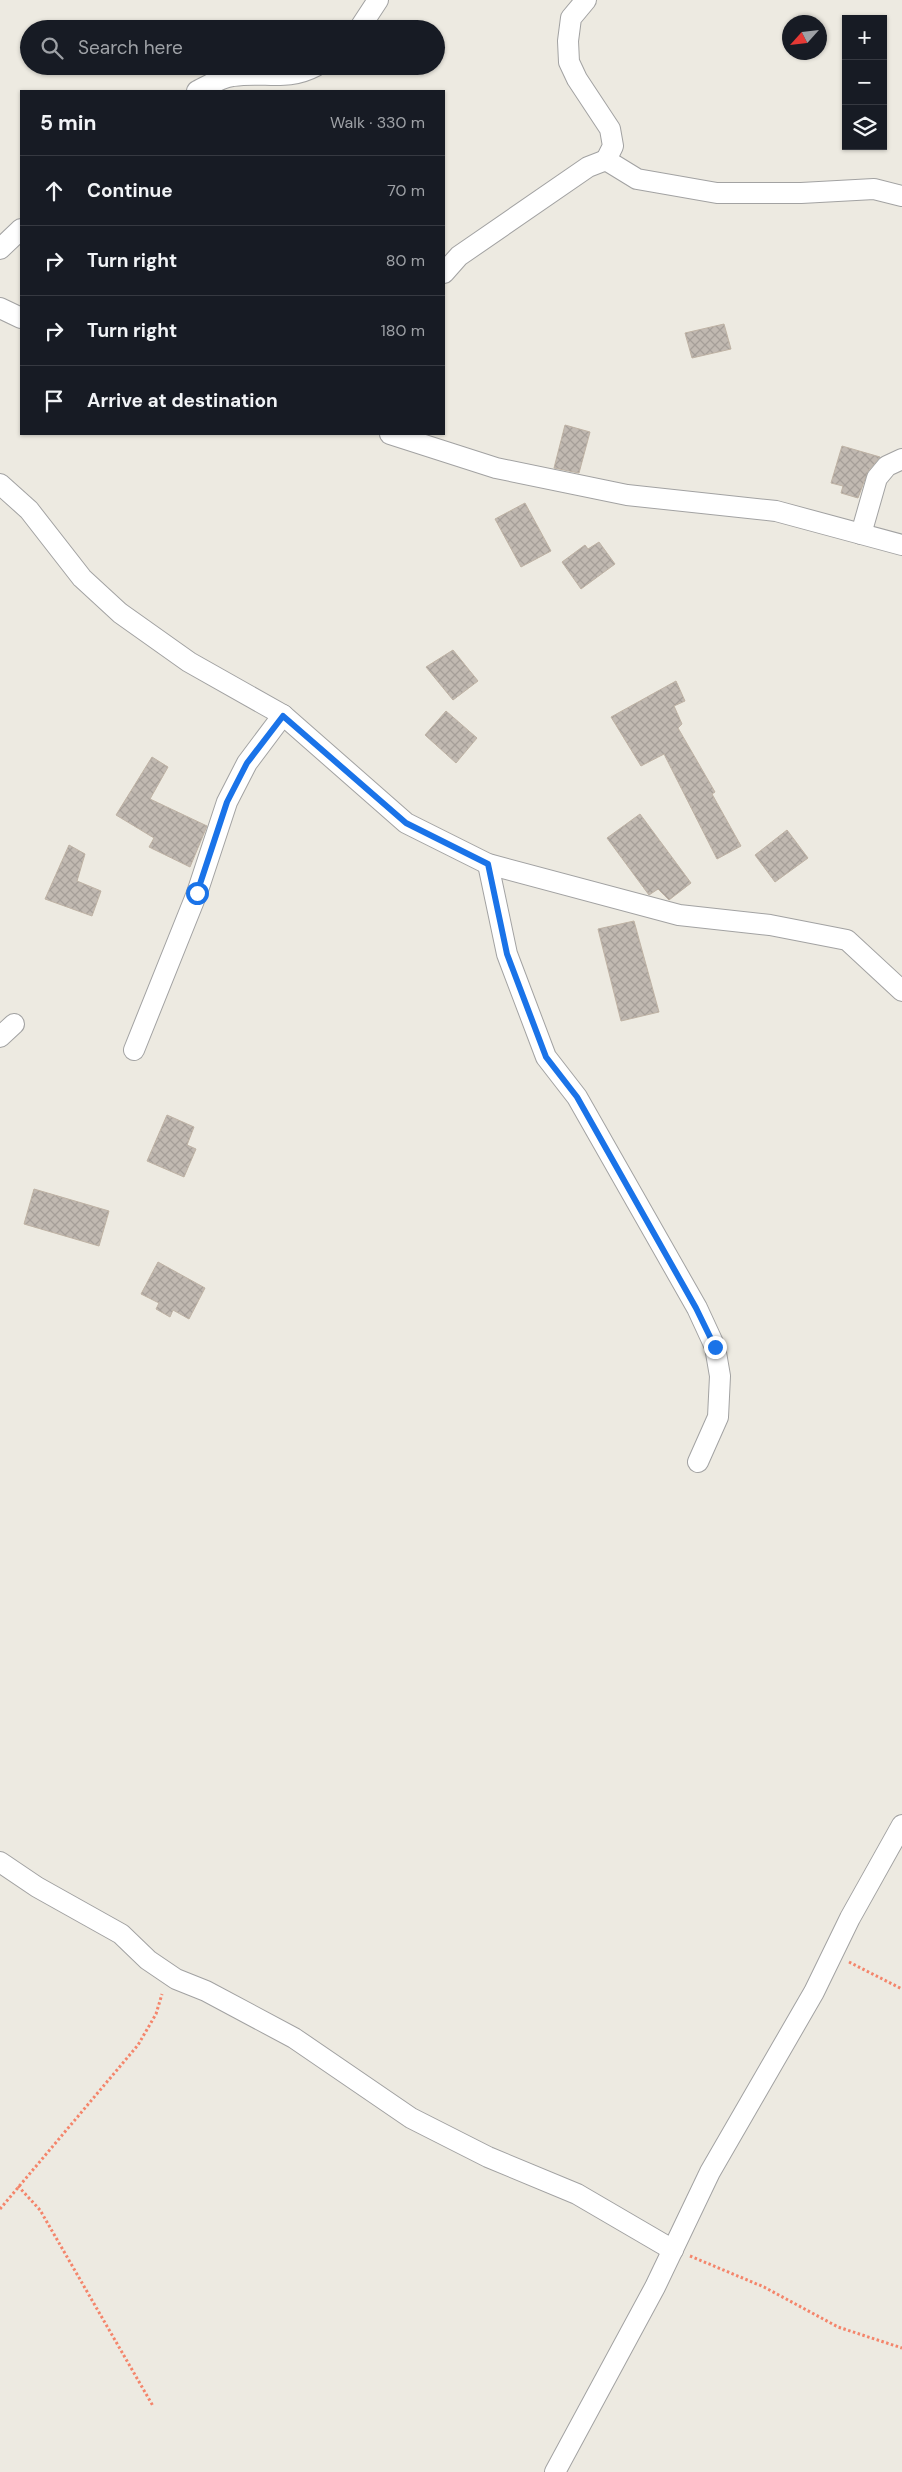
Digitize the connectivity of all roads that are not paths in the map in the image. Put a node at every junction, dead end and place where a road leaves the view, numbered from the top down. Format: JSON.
{"nodes":[{"id":1,"x":378,"y":0,"type":"edge"},
{"id":2,"x":586,"y":0,"type":"edge"},
{"id":3,"x":365,"y":20,"type":"edge"},
{"id":4,"x":295,"y":75,"type":"edge"},
{"id":5,"x":199,"y":90,"type":"edge"},
{"id":6,"x":606,"y":160,"type":"junction"},
{"id":7,"x":902,"y":196,"type":"edge"},
{"id":8,"x":20,"y":230,"type":"edge"},
{"id":9,"x":0,"y":249,"type":"edge"},
{"id":10,"x":445,"y":271,"type":"edge"},
{"id":11,"x":0,"y":308,"type":"edge"},
{"id":12,"x":20,"y":318,"type":"edge"},
{"id":13,"x":393,"y":435,"type":"edge"},
{"id":14,"x":902,"y":459,"type":"edge"},
{"id":15,"x":0,"y":484,"type":"edge"},
{"id":16,"x":861,"y":534,"type":"junction"},
{"id":17,"x":902,"y":545,"type":"edge"},
{"id":18,"x":283,"y":716,"type":"junction"},
{"id":19,"x":488,"y":864,"type":"junction"},
{"id":20,"x":902,"y":991,"type":"edge"},
{"id":21,"x":134,"y":1050,"type":"dead end"},
{"id":22,"x":698,"y":1462,"type":"dead end"},
{"id":23,"x":902,"y":1825,"type":"edge"},
{"id":24,"x":0,"y":1862,"type":"edge"},
{"id":25,"x":673,"y":2250,"type":"junction"},
{"id":26,"x":555,"y":2472,"type":"edge"}],
"edges":[{"from":1,"to":3,"type":"street"},
{"from":2,"to":6,"type":"street"},
{"from":4,"to":5,"type":"street"},
{"from":6,"to":7,"type":"street"},
{"from":6,"to":10,"type":"street"},
{"from":8,"to":9,"type":"street"},
{"from":11,"to":12,"type":"street"},
{"from":13,"to":16,"type":"street"},
{"from":14,"to":16,"type":"street"},
{"from":15,"to":18,"type":"street"},
{"from":16,"to":17,"type":"street"},
{"from":18,"to":19,"type":"street"},
{"from":18,"to":21,"type":"street"},
{"from":19,"to":20,"type":"street"},
{"from":19,"to":22,"type":"street"},
{"from":23,"to":25,"type":"street"},
{"from":24,"to":25,"type":"street"},
{"from":25,"to":26,"type":"street"}]}
